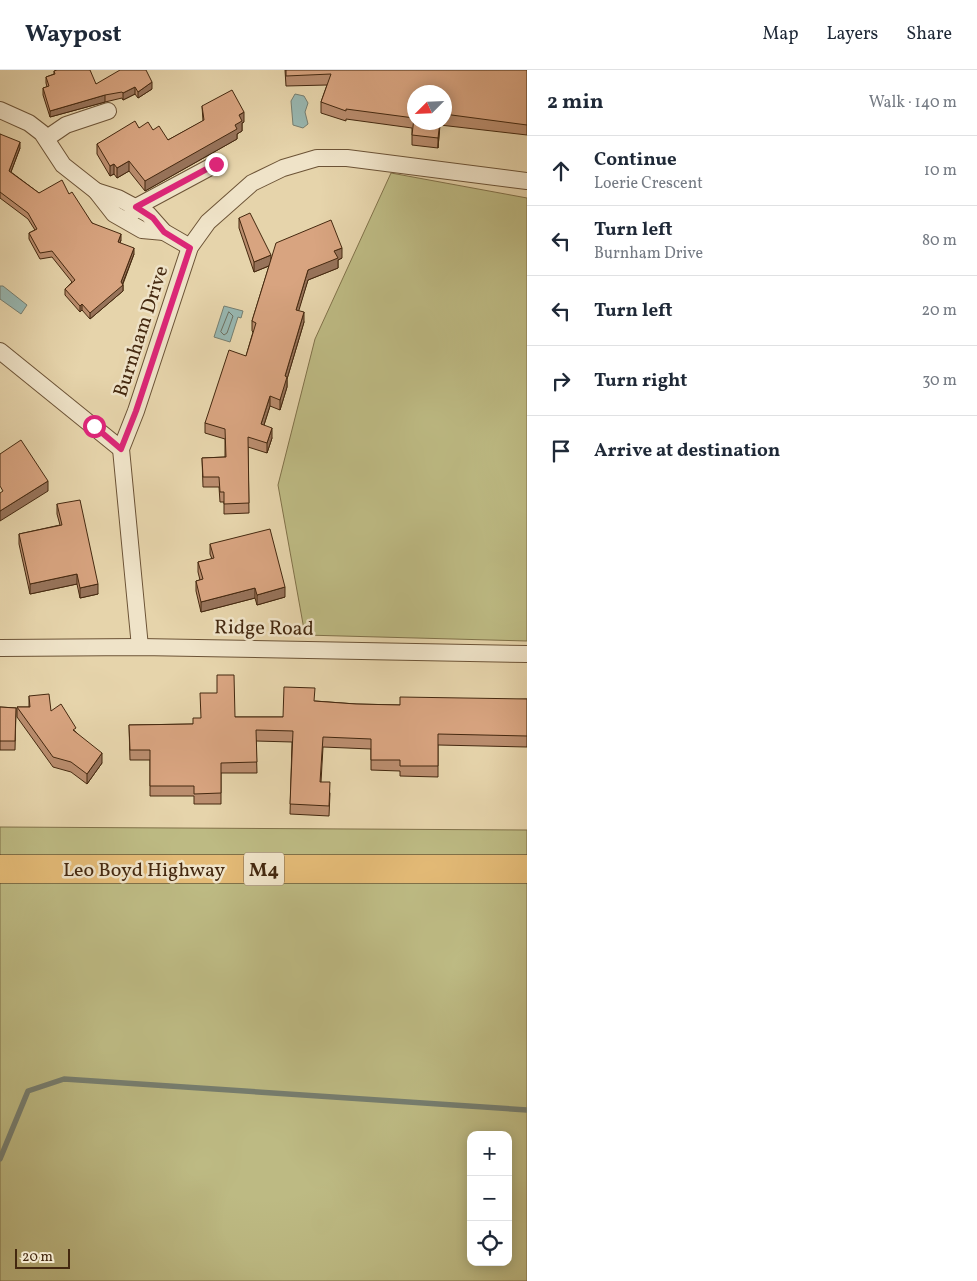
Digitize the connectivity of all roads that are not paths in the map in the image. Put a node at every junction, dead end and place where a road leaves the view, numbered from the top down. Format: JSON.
{"nodes":[{"id":1,"x":0,"y":110,"type":"edge"},
{"id":2,"x":108,"y":111,"type":"dead end"},
{"id":3,"x":47,"y":138,"type":"junction"},
{"id":4,"x":216,"y":164,"type":"dead end"},
{"id":5,"x":527,"y":181,"type":"edge"},
{"id":6,"x":96,"y":191,"type":"junction"},
{"id":7,"x":136,"y":207,"type":"junction"},
{"id":8,"x":127,"y":222,"type":"junction"},
{"id":9,"x":164,"y":232,"type":"junction"},
{"id":10,"x":190,"y":248,"type":"junction"},
{"id":11,"x":0,"y":350,"type":"edge"},
{"id":12,"x":121,"y":449,"type":"junction"},
{"id":13,"x":140,"y":647,"type":"junction"},
{"id":14,"x":0,"y":648,"type":"edge"},
{"id":15,"x":527,"y":654,"type":"edge"},
{"id":16,"x":0,"y":869,"type":"edge"},
{"id":17,"x":527,"y":869,"type":"edge"}],
"edges":[{"from":1,"to":3,"type":"street"},
{"from":2,"to":3,"type":"street"},
{"from":3,"to":6,"type":"street"},
{"from":4,"to":7,"type":"street"},
{"from":5,"to":10,"type":"street","name":"Burnham Drive"},
{"from":6,"to":7,"type":"street"},
{"from":6,"to":8,"type":"street"},
{"from":7,"to":8,"type":"street"},
{"from":7,"to":9,"type":"street"},
{"from":8,"to":9,"type":"street"},
{"from":9,"to":10,"type":"street"},
{"from":10,"to":12,"type":"street","name":"Burnham Drive"},
{"from":11,"to":12,"type":"street"},
{"from":12,"to":13,"type":"street","name":"Burnham Drive"},
{"from":13,"to":14,"type":"street","name":"Ridge Road"},
{"from":13,"to":15,"type":"street","name":"Ridge Road"},
{"from":16,"to":17,"type":"highway","name":"Leo Boyd Highway","number":"M4"}]}
